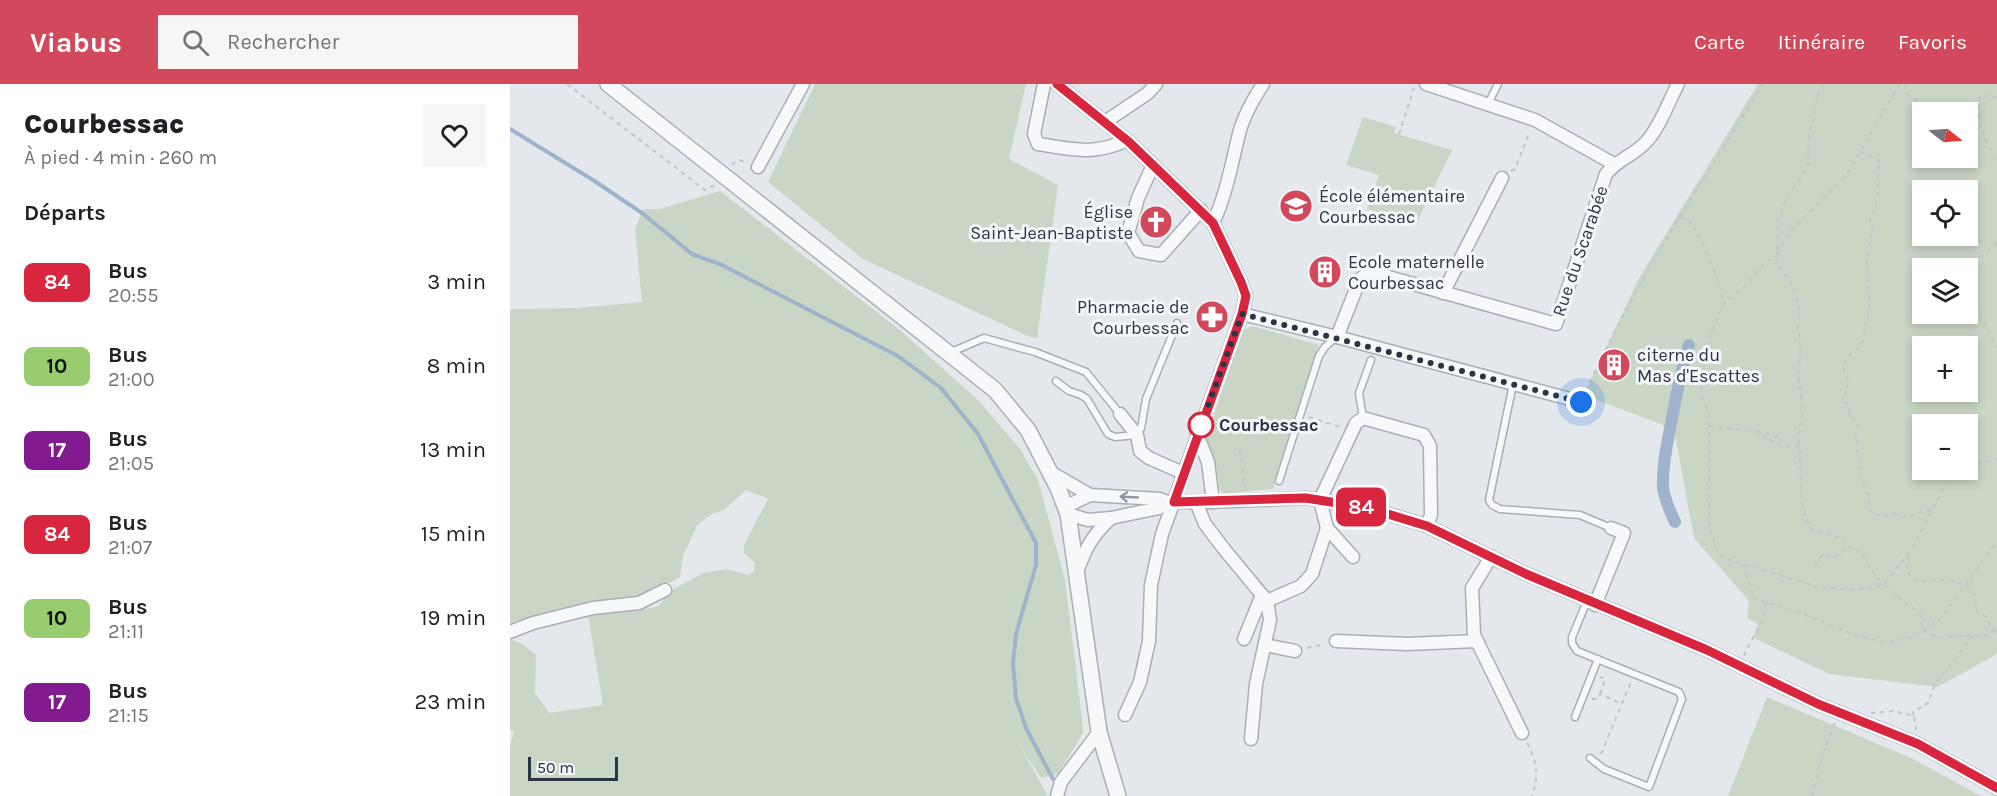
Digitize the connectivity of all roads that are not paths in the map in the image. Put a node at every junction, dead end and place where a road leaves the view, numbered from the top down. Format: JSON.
{"nodes":[{"id":1,"x":608,"y":84,"type":"edge"},
{"id":2,"x":803,"y":84,"type":"edge"},
{"id":3,"x":1044,"y":84,"type":"edge"},
{"id":4,"x":1057,"y":84,"type":"edge"},
{"id":5,"x":1156,"y":84,"type":"edge"},
{"id":6,"x":1263,"y":84,"type":"edge"},
{"id":7,"x":1426,"y":84,"type":"edge"},
{"id":8,"x":1498,"y":84,"type":"edge"},
{"id":9,"x":1678,"y":84,"type":"edge"},
{"id":10,"x":1488,"y":104,"type":"junction"},
{"id":11,"x":1105,"y":122,"type":"junction"},
{"id":12,"x":1127,"y":140,"type":"junction"},
{"id":13,"x":1614,"y":164,"type":"junction"},
{"id":14,"x":1153,"y":165,"type":"junction"},
{"id":15,"x":758,"y":167,"type":"road end"},
{"id":16,"x":1503,"y":178,"type":"road end"},
{"id":17,"x":1201,"y":210,"type":"junction"},
{"id":18,"x":1213,"y":223,"type":"junction"},
{"id":19,"x":1443,"y":293,"type":"junction"},
{"id":20,"x":1242,"y":314,"type":"junction"},
{"id":21,"x":1177,"y":323,"type":"dead end"},
{"id":22,"x":1336,"y":337,"type":"junction"},
{"id":23,"x":949,"y":353,"type":"junction"},
{"id":24,"x":1371,"y":360,"type":"dead end"},
{"id":25,"x":1056,"y":381,"type":"dead end"},
{"id":26,"x":1513,"y":384,"type":"junction"},
{"id":27,"x":1581,"y":402,"type":"road end"},
{"id":28,"x":1120,"y":414,"type":"joint"},
{"id":29,"x":1363,"y":418,"type":"junction"},
{"id":30,"x":1197,"y":434,"type":"junction"},
{"id":31,"x":1137,"y":435,"type":"junction"},
{"id":32,"x":1050,"y":472,"type":"junction"},
{"id":33,"x":1183,"y":473,"type":"junction"},
{"id":34,"x":1279,"y":481,"type":"dead end"},
{"id":35,"x":1090,"y":495,"type":"junction"},
{"id":36,"x":1320,"y":500,"type":"junction"},
{"id":37,"x":1170,"y":502,"type":"junction"},
{"id":38,"x":1196,"y":502,"type":"junction"},
{"id":39,"x":1213,"y":502,"type":"junction"},
{"id":40,"x":1066,"y":511,"type":"junction"},
{"id":41,"x":1111,"y":518,"type":"junction"},
{"id":42,"x":1427,"y":526,"type":"junction"},
{"id":43,"x":1327,"y":528,"type":"junction"},
{"id":44,"x":1611,"y":528,"type":"joint"},
{"id":45,"x":1353,"y":557,"type":"dead end"},
{"id":46,"x":1491,"y":557,"type":"junction"},
{"id":47,"x":1076,"y":576,"type":"junction"},
{"id":48,"x":665,"y":590,"type":"dead end"},
{"id":49,"x":1265,"y":598,"type":"junction"},
{"id":50,"x":1591,"y":603,"type":"junction"},
{"id":51,"x":510,"y":632,"type":"edge"},
{"id":52,"x":1244,"y":639,"type":"dead end"},
{"id":53,"x":1336,"y":641,"type":"road end"},
{"id":54,"x":1477,"y":641,"type":"junction"},
{"id":55,"x":1265,"y":645,"type":"junction"},
{"id":56,"x":1295,"y":651,"type":"road end"},
{"id":57,"x":1598,"y":659,"type":"junction"},
{"id":58,"x":1125,"y":715,"type":"dead end"},
{"id":59,"x":1575,"y":717,"type":"road end"},
{"id":60,"x":1099,"y":732,"type":"junction"},
{"id":61,"x":1522,"y":733,"type":"road end"},
{"id":62,"x":1251,"y":740,"type":"dead end"},
{"id":63,"x":1590,"y":758,"type":"dead end"},
{"id":64,"x":1997,"y":788,"type":"edge"},
{"id":65,"x":1057,"y":796,"type":"edge"},
{"id":66,"x":1118,"y":796,"type":"edge"}],
"edges":[{"from":1,"to":23,"type":"street"},
{"from":2,"to":15,"type":"street"},
{"from":3,"to":12,"type":"street"},
{"from":4,"to":11,"type":"street"},
{"from":5,"to":11,"type":"street"},
{"from":6,"to":18,"type":"street"},
{"from":7,"to":10,"type":"street"},
{"from":8,"to":10,"type":"lane"},
{"from":9,"to":13,"type":"street","name":"Rue du Scarabée"},
{"from":10,"to":13,"type":"street"},
{"from":11,"to":12,"type":"street"},
{"from":12,"to":14,"type":"street"},
{"from":13,"to":19,"type":"street","name":"Rue du Scarabée"},
{"from":14,"to":17,"type":"street"},
{"from":14,"to":17,"type":"street"},
{"from":16,"to":19,"type":"street"},
{"from":17,"to":18,"type":"street"},
{"from":18,"to":20,"type":"street"},
{"from":19,"to":22,"type":"street","name":"Rue du Scarabée"},
{"from":20,"to":22,"type":"street"},
{"from":20,"to":30,"type":"street"},
{"from":21,"to":31,"type":"lane"},
{"from":22,"to":26,"type":"street"},
{"from":22,"to":34,"type":"lane"},
{"from":23,"to":28,"type":"lane"},
{"from":23,"to":32,"type":"street"},
{"from":24,"to":29,"type":"lane"},
{"from":25,"to":31,"type":"lane"},
{"from":26,"to":27,"type":"street"},
{"from":26,"to":44,"type":"lane"},
{"from":28,"to":31,"type":"street"},
{"from":29,"to":36,"type":"street"},
{"from":29,"to":42,"type":"street"},
{"from":30,"to":33,"type":"street"},
{"from":30,"to":39,"type":"street"},
{"from":31,"to":33,"type":"street"},
{"from":32,"to":35,"type":"street"},
{"from":32,"to":40,"type":"street"},
{"from":33,"to":37,"type":"street"},
{"from":37,"to":35,"type":"street","one_way":true},
{"from":35,"to":40,"type":"street"},
{"from":36,"to":39,"type":"street"},
{"from":36,"to":42,"type":"street"},
{"from":36,"to":43,"type":"street"},
{"from":37,"to":38,"type":"street"},
{"from":37,"to":41,"type":"street"},
{"from":37,"to":58,"type":"street"},
{"from":38,"to":39,"type":"street"},
{"from":38,"to":49,"type":"street"},
{"from":40,"to":41,"type":"street"},
{"from":40,"to":47,"type":"street"},
{"from":41,"to":47,"type":"street"},
{"from":42,"to":46,"type":"street"},
{"from":43,"to":45,"type":"street"},
{"from":43,"to":49,"type":"street"},
{"from":44,"to":50,"type":"street"},
{"from":46,"to":50,"type":"street"},
{"from":46,"to":54,"type":"street"},
{"from":47,"to":60,"type":"street"},
{"from":48,"to":51,"type":"street"},
{"from":49,"to":52,"type":"street"},
{"from":49,"to":55,"type":"street"},
{"from":50,"to":57,"type":"lane"},
{"from":50,"to":64,"type":"street"},
{"from":53,"to":54,"type":"street"},
{"from":54,"to":61,"type":"street"},
{"from":55,"to":56,"type":"street"},
{"from":55,"to":62,"type":"street"},
{"from":57,"to":59,"type":"lane"},
{"from":57,"to":63,"type":"lane"},
{"from":60,"to":65,"type":"street"},
{"from":60,"to":66,"type":"street"}]}
